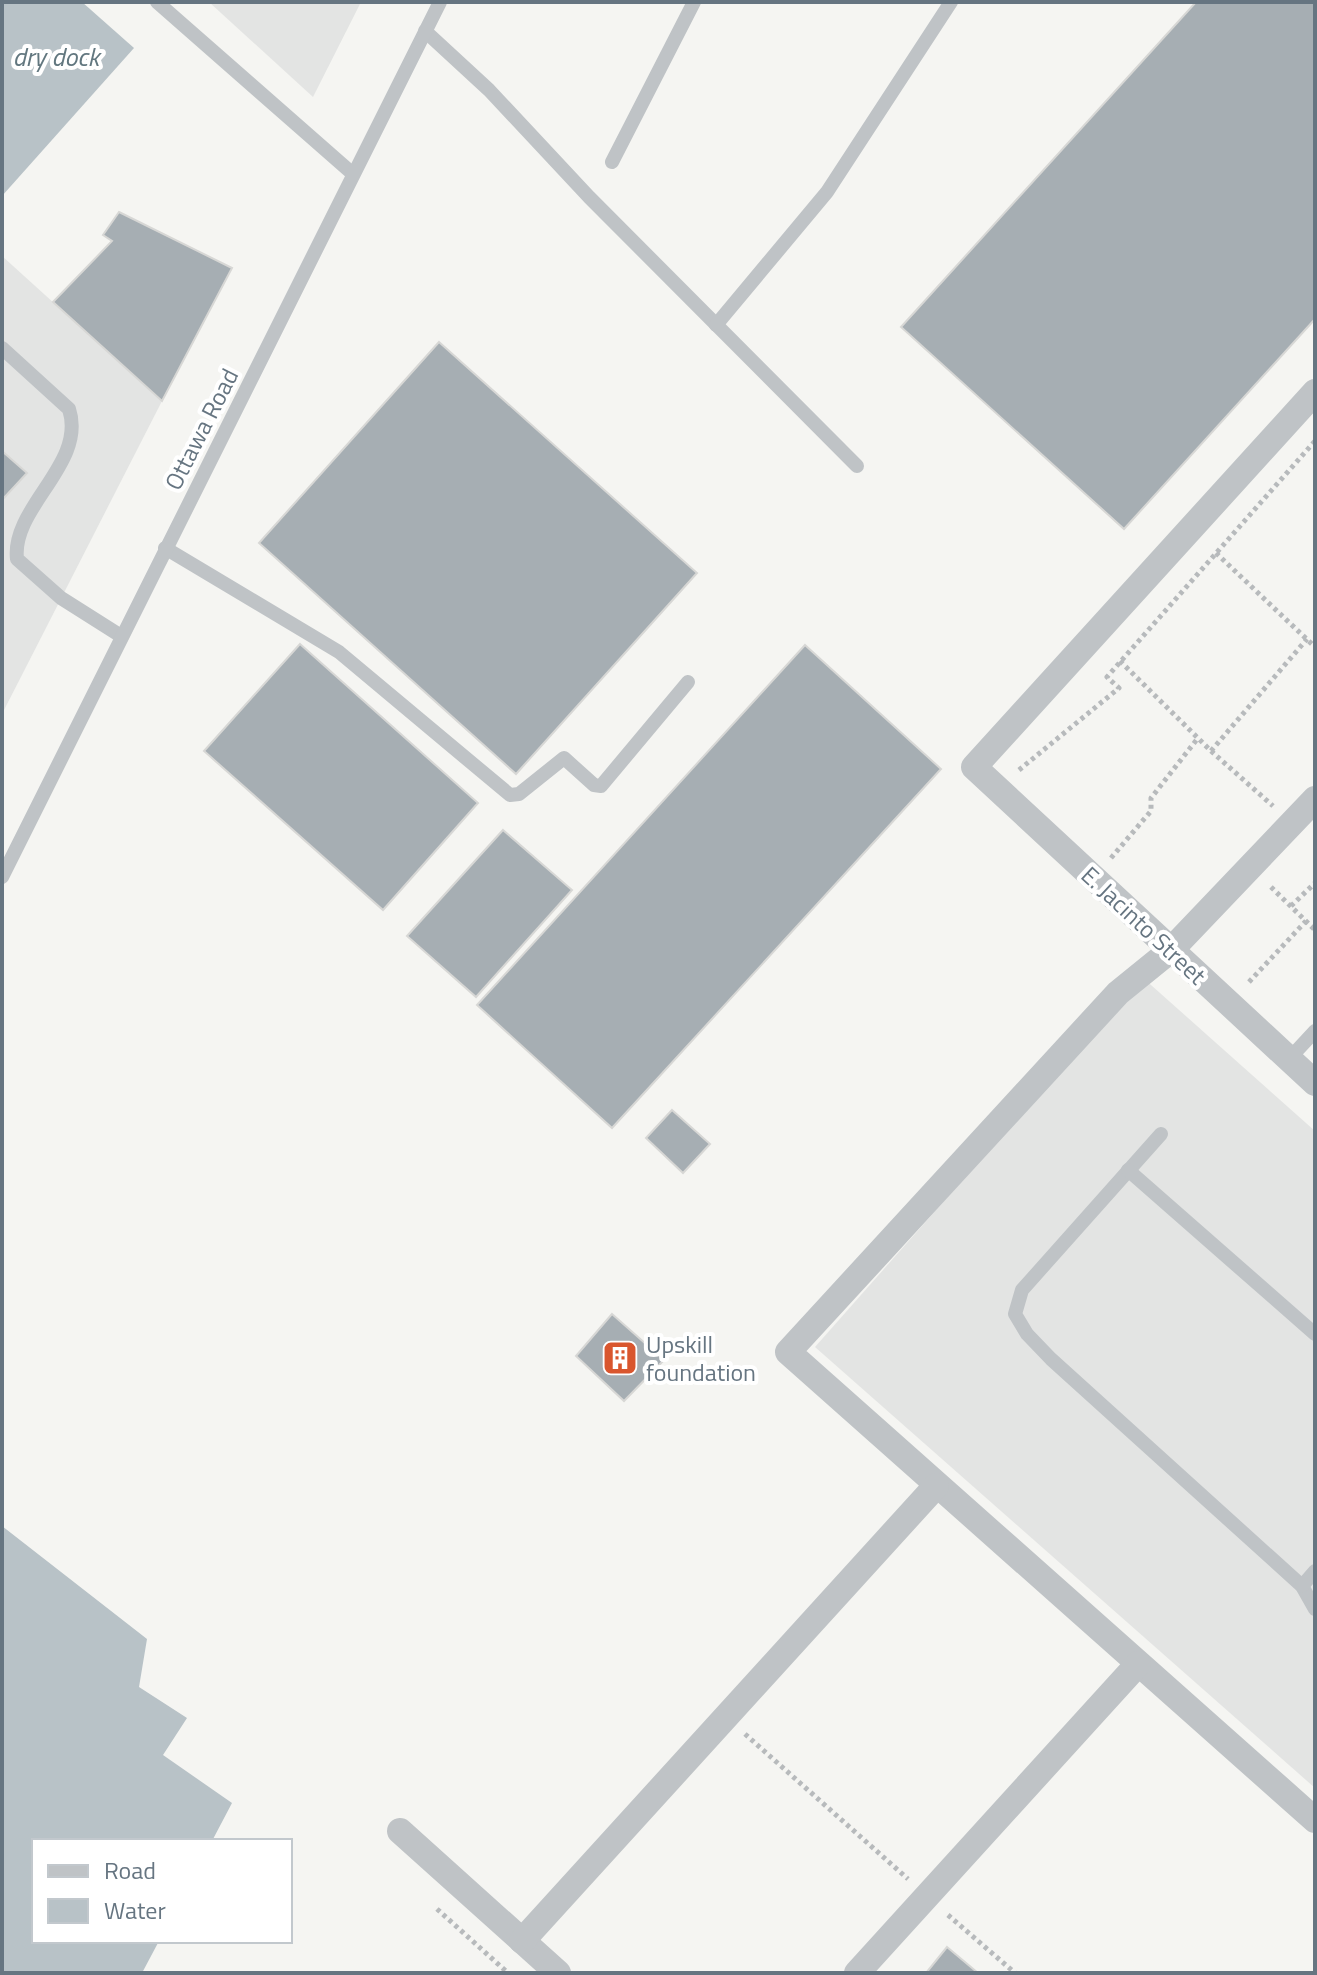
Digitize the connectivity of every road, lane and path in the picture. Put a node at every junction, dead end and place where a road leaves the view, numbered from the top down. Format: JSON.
{"nodes":[{"id":1,"x":157,"y":2,"type":"edge"},
{"id":2,"x":440,"y":2,"type":"edge"},
{"id":3,"x":694,"y":2,"type":"edge"},
{"id":4,"x":951,"y":2,"type":"edge"},
{"id":5,"x":425,"y":31,"type":"junction"},
{"id":6,"x":612,"y":162,"type":"dead end"},
{"id":7,"x":353,"y":174,"type":"junction"},
{"id":8,"x":716,"y":325,"type":"junction"},
{"id":9,"x":2,"y":348,"type":"edge"},
{"id":10,"x":1313,"y":398,"type":"edge"},
{"id":11,"x":1315,"y":441,"type":"edge"},
{"id":12,"x":857,"y":466,"type":"dead end"},
{"id":13,"x":165,"y":548,"type":"junction"},
{"id":14,"x":1216,"y":553,"type":"junction"},
{"id":15,"x":121,"y":636,"type":"junction"},
{"id":16,"x":1307,"y":639,"type":"junction"},
{"id":17,"x":1315,"y":647,"type":"edge"},
{"id":18,"x":1120,"y":661,"type":"junction"},
{"id":19,"x":688,"y":682,"type":"dead end"},
{"id":20,"x":1198,"y":738,"type":"junction"},
{"id":21,"x":1211,"y":751,"type":"junction"},
{"id":22,"x":996,"y":788,"type":"junction"},
{"id":23,"x":1315,"y":799,"type":"edge"},
{"id":24,"x":1292,"y":822,"type":"junction"},
{"id":25,"x":1251,"y":866,"type":"junction"},
{"id":26,"x":3,"y":870,"type":"edge"},
{"id":27,"x":1093,"y":878,"type":"junction"},
{"id":28,"x":1315,"y":883,"type":"edge"},
{"id":29,"x":1291,"y":906,"type":"junction"},
{"id":30,"x":1306,"y":921,"type":"junction"},
{"id":31,"x":1315,"y":930,"type":"edge"},
{"id":32,"x":1171,"y":950,"type":"junction"},
{"id":33,"x":1230,"y":1004,"type":"junction"},
{"id":34,"x":1315,"y":1031,"type":"edge"},
{"id":35,"x":1289,"y":1059,"type":"junction"},
{"id":36,"x":1315,"y":1083,"type":"edge"},
{"id":37,"x":1161,"y":1134,"type":"dead end"},
{"id":38,"x":1128,"y":1170,"type":"junction"},
{"id":39,"x":1315,"y":1334,"type":"edge"},
{"id":40,"x":936,"y":1486,"type":"junction"},
{"id":41,"x":1315,"y":1571,"type":"edge"},
{"id":42,"x":1302,"y":1586,"type":"junction"},
{"id":43,"x":1315,"y":1609,"type":"edge"},
{"id":44,"x":1138,"y":1664,"type":"junction"},
{"id":45,"x":727,"y":1717,"type":"junction"},
{"id":46,"x":1315,"y":1820,"type":"edge"},
{"id":47,"x":400,"y":1831,"type":"dead end"},
{"id":48,"x":927,"y":1896,"type":"junction"},
{"id":49,"x":437,"y":1909,"type":"dead end"},
{"id":50,"x":522,"y":1941,"type":"junction"},
{"id":51,"x":508,"y":1973,"type":"edge"},
{"id":52,"x":558,"y":1973,"type":"edge"},
{"id":53,"x":857,"y":1973,"type":"edge"},
{"id":54,"x":1015,"y":1973,"type":"edge"}],
"edges":[{"from":1,"to":7,"type":"lane"},
{"from":2,"to":5,"type":"lane","name":"Ottawa Road"},
{"from":3,"to":6,"type":"lane"},
{"from":4,"to":8,"type":"lane"},
{"from":5,"to":7,"type":"lane","name":"Ottawa Road"},
{"from":5,"to":8,"type":"lane"},
{"from":7,"to":13,"type":"lane","name":"Ottawa Road"},
{"from":8,"to":12,"type":"lane"},
{"from":9,"to":15,"type":"lane"},
{"from":10,"to":22,"type":"street","name":"E. Jacinto Street"},
{"from":11,"to":14,"type":"path"},
{"from":13,"to":15,"type":"lane","name":"Ottawa Road"},
{"from":13,"to":19,"type":"lane"},
{"from":14,"to":16,"type":"path"},
{"from":14,"to":18,"type":"path"},
{"from":15,"to":26,"type":"lane","name":"Ottawa Road"},
{"from":16,"to":17,"type":"path"},
{"from":16,"to":21,"type":"path"},
{"from":18,"to":20,"type":"path"},
{"from":18,"to":22,"type":"path"},
{"from":20,"to":21,"type":"path"},
{"from":20,"to":27,"type":"path"},
{"from":21,"to":24,"type":"path"},
{"from":22,"to":27,"type":"street","name":"E. Jacinto Street"},
{"from":23,"to":24,"type":"street"},
{"from":24,"to":25,"type":"street"},
{"from":25,"to":29,"type":"path"},
{"from":25,"to":32,"type":"street"},
{"from":27,"to":32,"type":"street","name":"E. Jacinto Street"},
{"from":28,"to":29,"type":"path"},
{"from":29,"to":30,"type":"path"},
{"from":30,"to":31,"type":"path"},
{"from":30,"to":33,"type":"path"},
{"from":32,"to":33,"type":"street","name":"E. Jacinto Street"},
{"from":32,"to":40,"type":"street"},
{"from":33,"to":35,"type":"street","name":"E. Jacinto Street"},
{"from":34,"to":35,"type":"lane"},
{"from":35,"to":36,"type":"street","name":"E. Jacinto Street"},
{"from":37,"to":38,"type":"lane"},
{"from":38,"to":39,"type":"lane"},
{"from":38,"to":42,"type":"lane"},
{"from":40,"to":44,"type":"street"},
{"from":40,"to":45,"type":"street"},
{"from":41,"to":42,"type":"lane"},
{"from":42,"to":43,"type":"lane"},
{"from":44,"to":46,"type":"street"},
{"from":44,"to":48,"type":"street"},
{"from":45,"to":48,"type":"path"},
{"from":45,"to":50,"type":"street"},
{"from":47,"to":50,"type":"street"},
{"from":48,"to":53,"type":"street"},
{"from":48,"to":54,"type":"path"},
{"from":49,"to":51,"type":"path"},
{"from":50,"to":52,"type":"street"}]}
